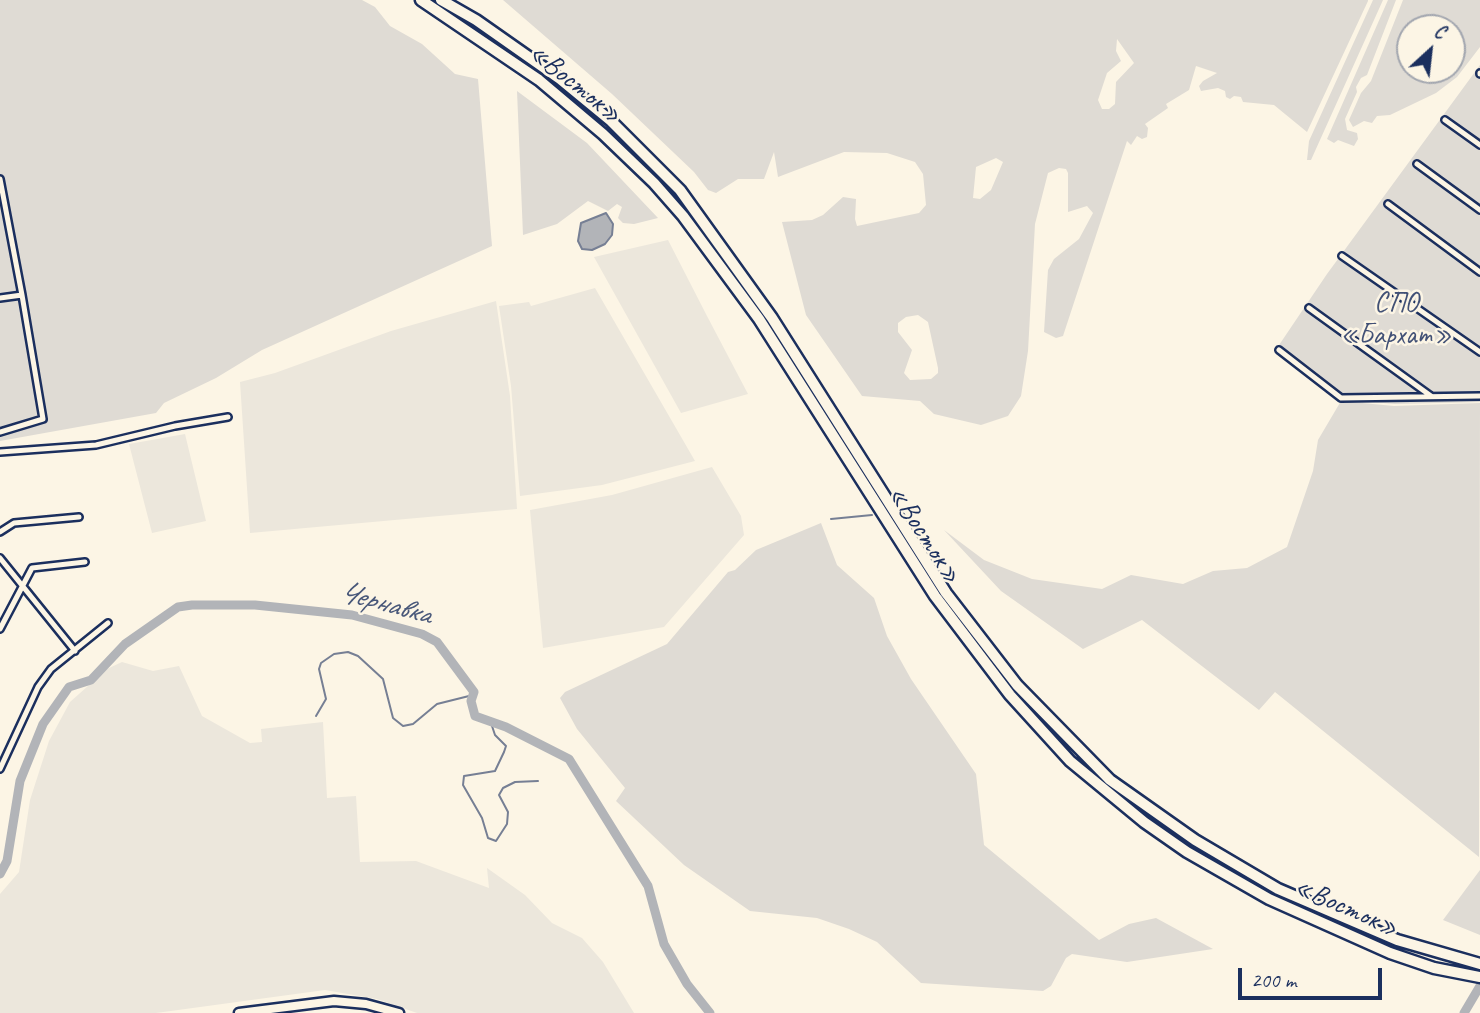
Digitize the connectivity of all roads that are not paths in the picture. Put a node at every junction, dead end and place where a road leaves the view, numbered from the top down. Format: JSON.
{"nodes":[{"id":1,"x":421,"y":0,"type":"edge"},
{"id":2,"x":441,"y":0,"type":"edge"},
{"id":3,"x":1445,"y":120,"type":"dead end"},
{"id":4,"x":1480,"y":145,"type":"edge"},
{"id":5,"x":1417,"y":164,"type":"dead end"},
{"id":6,"x":0,"y":179,"type":"edge"},
{"id":7,"x":1388,"y":204,"type":"dead end"},
{"id":8,"x":1480,"y":210,"type":"edge"},
{"id":9,"x":1342,"y":256,"type":"dead end"},
{"id":10,"x":1480,"y":272,"type":"edge"},
{"id":11,"x":22,"y":295,"type":"junction"},
{"id":12,"x":0,"y":298,"type":"edge"},
{"id":13,"x":1309,"y":308,"type":"dead end"},
{"id":14,"x":1279,"y":350,"type":"dead end"},
{"id":15,"x":1480,"y":352,"type":"edge"},
{"id":16,"x":1431,"y":396,"type":"junction"},
{"id":17,"x":1480,"y":396,"type":"edge"},
{"id":18,"x":228,"y":417,"type":"dead end"},
{"id":19,"x":0,"y":432,"type":"edge"},
{"id":20,"x":0,"y":452,"type":"edge"},
{"id":21,"x":79,"y":517,"type":"dead end"},
{"id":22,"x":0,"y":533,"type":"edge"},
{"id":23,"x":0,"y":558,"type":"edge"},
{"id":24,"x":85,"y":562,"type":"dead end"},
{"id":25,"x":22,"y":584,"type":"junction"},
{"id":26,"x":108,"y":623,"type":"dead end"},
{"id":27,"x":0,"y":629,"type":"edge"},
{"id":28,"x":75,"y":651,"type":"junction"},
{"id":29,"x":0,"y":769,"type":"edge"},
{"id":30,"x":1476,"y":963,"type":"edge"},
{"id":31,"x":1480,"y":977,"type":"edge"},
{"id":32,"x":239,"y":1013,"type":"edge"},
{"id":33,"x":399,"y":1013,"type":"edge"}],
"edges":[{"from":1,"to":31,"type":"highway","name":"«Восток»"},
{"from":2,"to":30,"type":"highway","name":"«Восток»"},
{"from":3,"to":4,"type":"street"},
{"from":5,"to":8,"type":"street"},
{"from":6,"to":11,"type":"street"},
{"from":7,"to":10,"type":"street"},
{"from":9,"to":15,"type":"street"},
{"from":11,"to":12,"type":"street"},
{"from":11,"to":19,"type":"street"},
{"from":13,"to":16,"type":"street"},
{"from":14,"to":16,"type":"street"},
{"from":16,"to":17,"type":"street"},
{"from":18,"to":20,"type":"street"},
{"from":21,"to":22,"type":"street"},
{"from":23,"to":25,"type":"street"},
{"from":24,"to":25,"type":"street"},
{"from":25,"to":27,"type":"street"},
{"from":25,"to":28,"type":"street"},
{"from":26,"to":28,"type":"street"},
{"from":28,"to":29,"type":"street"},
{"from":32,"to":33,"type":"main road"}]}
